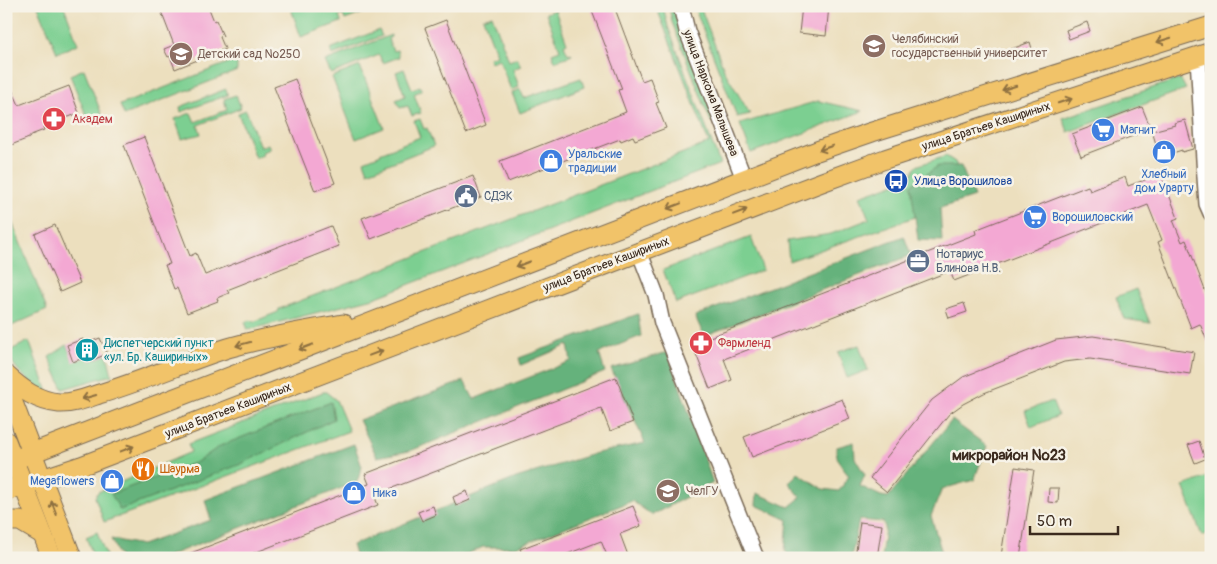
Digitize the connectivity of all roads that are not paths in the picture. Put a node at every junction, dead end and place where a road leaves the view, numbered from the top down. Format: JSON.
{"nodes":[{"id":1,"x":681,"y":6,"type":"edge"},
{"id":2,"x":1211,"y":27,"type":"edge"},
{"id":3,"x":1204,"y":54,"type":"edge"},
{"id":4,"x":744,"y":179,"type":"junction"},
{"id":5,"x":1211,"y":213,"type":"edge"},
{"id":6,"x":639,"y":251,"type":"junction"},
{"id":7,"x":393,"y":314,"type":"junction"},
{"id":8,"x":6,"y":375,"type":"edge"},
{"id":9,"x":6,"y":384,"type":"edge"},
{"id":10,"x":6,"y":441,"type":"edge"},
{"id":11,"x":33,"y":452,"type":"junction"},
{"id":12,"x":10,"y":461,"type":"edge"},
{"id":13,"x":43,"y":478,"type":"junction"},
{"id":14,"x":15,"y":488,"type":"edge"},
{"id":15,"x":6,"y":521,"type":"edge"},
{"id":16,"x":42,"y":534,"type":"junction"},
{"id":17,"x":52,"y":558,"type":"edge"},
{"id":18,"x":72,"y":558,"type":"edge"},
{"id":19,"x":756,"y":558,"type":"edge"}],
"edges":[{"from":1,"to":4,"type":"street","name":"улица Наркома Малышева"},
{"from":2,"to":3,"type":"main road"},
{"from":2,"to":4,"type":"main road","one_way":true},
{"from":3,"to":5,"type":"street"},
{"from":6,"to":3,"type":"main road","name":"улица Братьев Кашириных","one_way":true},
{"from":4,"to":7,"type":"main road","one_way":true},
{"from":13,"to":6,"type":"main road","name":"улица Братьев Кашириных","one_way":true},
{"from":6,"to":19,"type":"street"},
{"from":7,"to":8,"type":"main road","one_way":true},
{"from":7,"to":11,"type":"main road","one_way":true},
{"from":9,"to":11,"type":"main road"},
{"from":10,"to":12,"type":"main road"},
{"from":11,"to":12,"type":"main road"},
{"from":11,"to":13,"type":"main road"},
{"from":12,"to":14,"type":"main road"},
{"from":13,"to":14,"type":"main road","name":"улица Братьев Кашириных"},
{"from":18,"to":13,"type":"main road","one_way":true},
{"from":14,"to":16,"type":"main road"},
{"from":15,"to":16,"type":"main road"},
{"from":16,"to":17,"type":"main road"}]}
